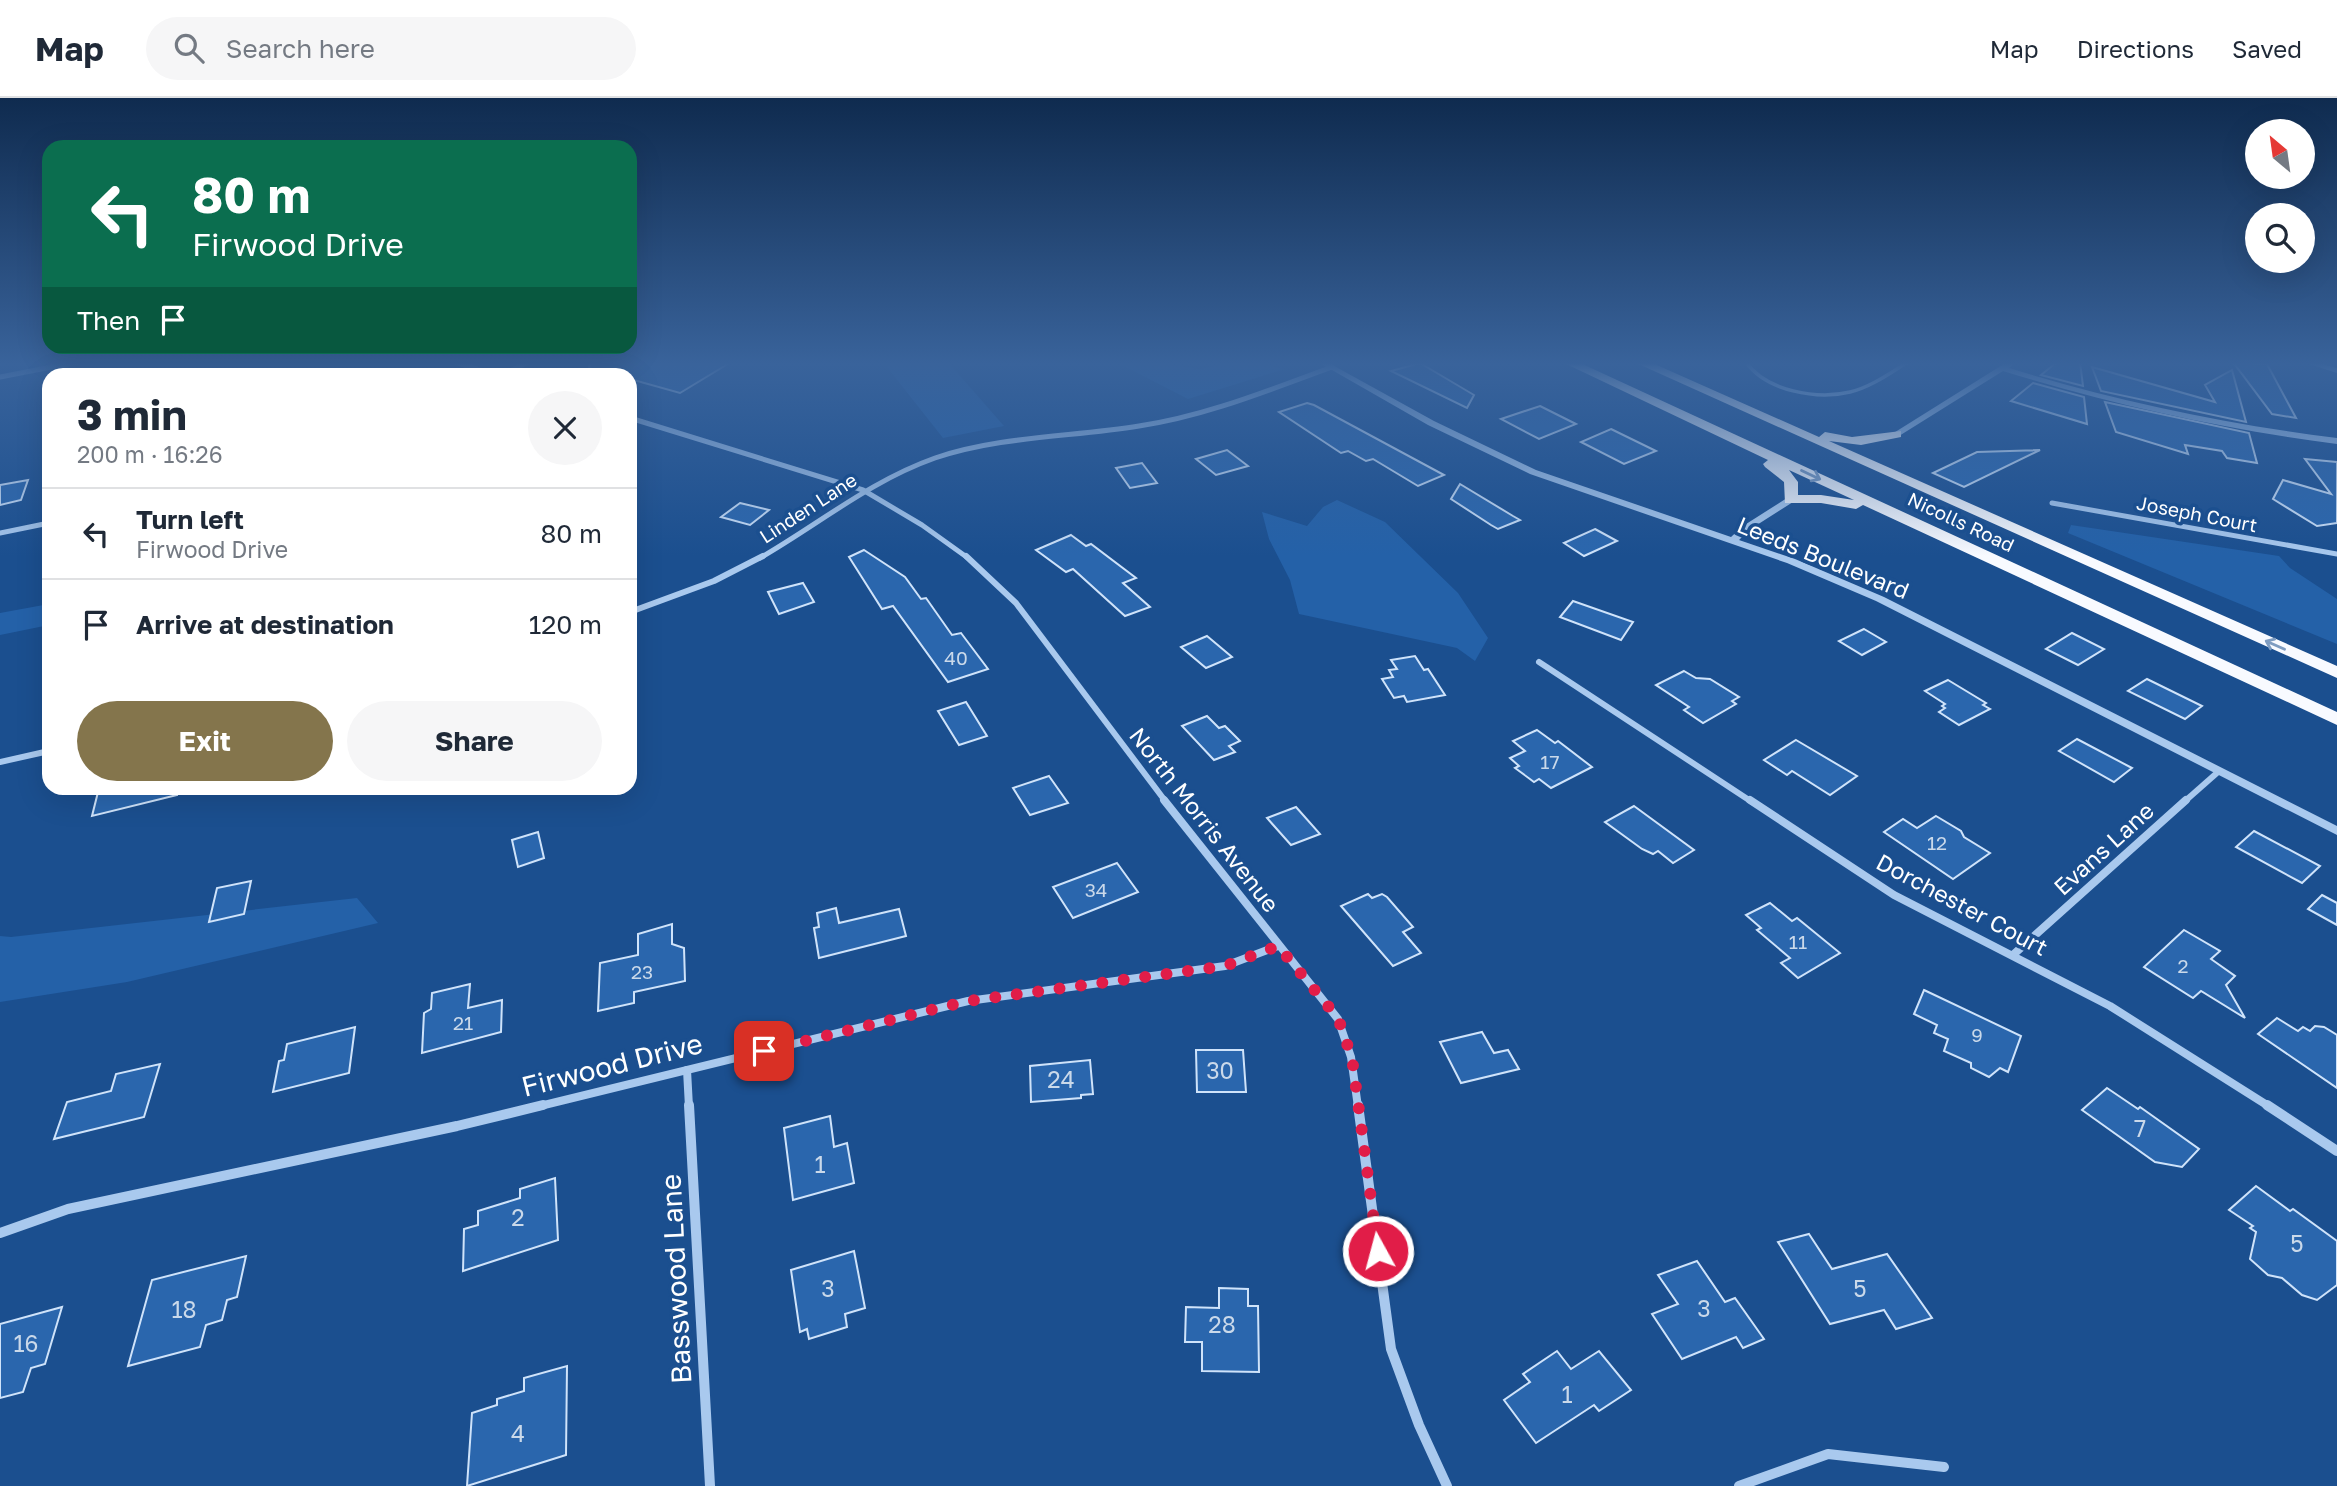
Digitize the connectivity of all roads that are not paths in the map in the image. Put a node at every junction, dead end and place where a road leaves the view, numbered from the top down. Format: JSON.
{"nodes":[{"id":1,"x":658,"y":427,"type":"edge"},
{"id":2,"x":1135,"y":427,"type":"edge"},
{"id":3,"x":1440,"y":427,"type":"edge"},
{"id":4,"x":1708,"y":427,"type":"edge"},
{"id":5,"x":1784,"y":427,"type":"edge"},
{"id":6,"x":1802,"y":427,"type":"edge"},
{"id":7,"x":1908,"y":427,"type":"edge"},
{"id":8,"x":2240,"y":427,"type":"edge"},
{"id":9,"x":1896,"y":434,"type":"junction"},
{"id":10,"x":2337,"y":441,"type":"edge"},
{"id":11,"x":1749,"y":446,"type":"junction"},
{"id":12,"x":863,"y":490,"type":"junction"},
{"id":13,"x":1790,"y":500,"type":"junction"},
{"id":14,"x":2052,"y":503,"type":"dead end"},
{"id":15,"x":42,"y":524,"type":"edge"},
{"id":16,"x":0,"y":533,"type":"edge"},
{"id":17,"x":1732,"y":541,"type":"junction"},
{"id":18,"x":2059,"y":550,"type":"junction"},
{"id":19,"x":2337,"y":554,"type":"edge"},
{"id":20,"x":637,"y":610,"type":"edge"},
{"id":21,"x":2136,"y":625,"type":"junction"},
{"id":22,"x":1539,"y":662,"type":"dead end"},
{"id":23,"x":2337,"y":673,"type":"edge"},
{"id":24,"x":2337,"y":719,"type":"edge"},
{"id":25,"x":42,"y":753,"type":"edge"},
{"id":26,"x":0,"y":762,"type":"edge"},
{"id":27,"x":2218,"y":772,"type":"junction"},
{"id":28,"x":2337,"y":831,"type":"edge"},
{"id":29,"x":1278,"y":946,"type":"junction"},
{"id":30,"x":2014,"y":954,"type":"junction"},
{"id":31,"x":687,"y":1070,"type":"junction"},
{"id":32,"x":2337,"y":1151,"type":"edge"},
{"id":33,"x":0,"y":1233,"type":"edge"},
{"id":34,"x":1944,"y":1467,"type":"dead end"},
{"id":35,"x":710,"y":1486,"type":"edge"},
{"id":36,"x":1447,"y":1486,"type":"edge"},
{"id":37,"x":1739,"y":1486,"type":"edge"}],
"edges":[{"from":1,"to":12,"type":"street","name":"North Morris Avenue"},
{"from":2,"to":12,"type":"street","name":"Linden Lane"},
{"from":3,"to":17,"type":"street","name":"Leeds Boulevard"},
{"from":4,"to":11,"type":"highway","name":"Nicolls Road"},
{"from":5,"to":18,"type":"highway","name":"Nicolls Road"},
{"from":6,"to":9,"type":"highway"},
{"from":7,"to":9,"type":"street"},
{"from":8,"to":10,"type":"street"},
{"from":9,"to":18,"type":"highway"},
{"from":11,"to":13,"type":"highway"},
{"from":11,"to":21,"type":"highway","name":"Nicolls Road","one_way":true},
{"from":12,"to":20,"type":"street","name":"Linden Lane"},
{"from":12,"to":29,"type":"street","name":"North Morris Avenue"},
{"from":13,"to":17,"type":"street"},
{"from":13,"to":21,"type":"highway"},
{"from":14,"to":19,"type":"street","name":"Joseph Court"},
{"from":15,"to":16,"type":"street"},
{"from":17,"to":27,"type":"street","name":"Leeds Boulevard"},
{"from":23,"to":18,"type":"highway","name":"Nicolls Road","one_way":true},
{"from":21,"to":24,"type":"highway","name":"Nicolls Road"},
{"from":22,"to":30,"type":"street","name":"Dorchester Court"},
{"from":25,"to":26,"type":"street"},
{"from":27,"to":28,"type":"street","name":"Leeds Boulevard"},
{"from":27,"to":30,"type":"street","name":"Evans Lane"},
{"from":29,"to":31,"type":"street","name":"Firwood Drive"},
{"from":29,"to":36,"type":"street","name":"North Morris Avenue"},
{"from":30,"to":32,"type":"street","name":"Dorchester Court"},
{"from":31,"to":33,"type":"street","name":"Firwood Drive"},
{"from":31,"to":35,"type":"street","name":"Basswood Lane"},
{"from":34,"to":37,"type":"street"}]}
